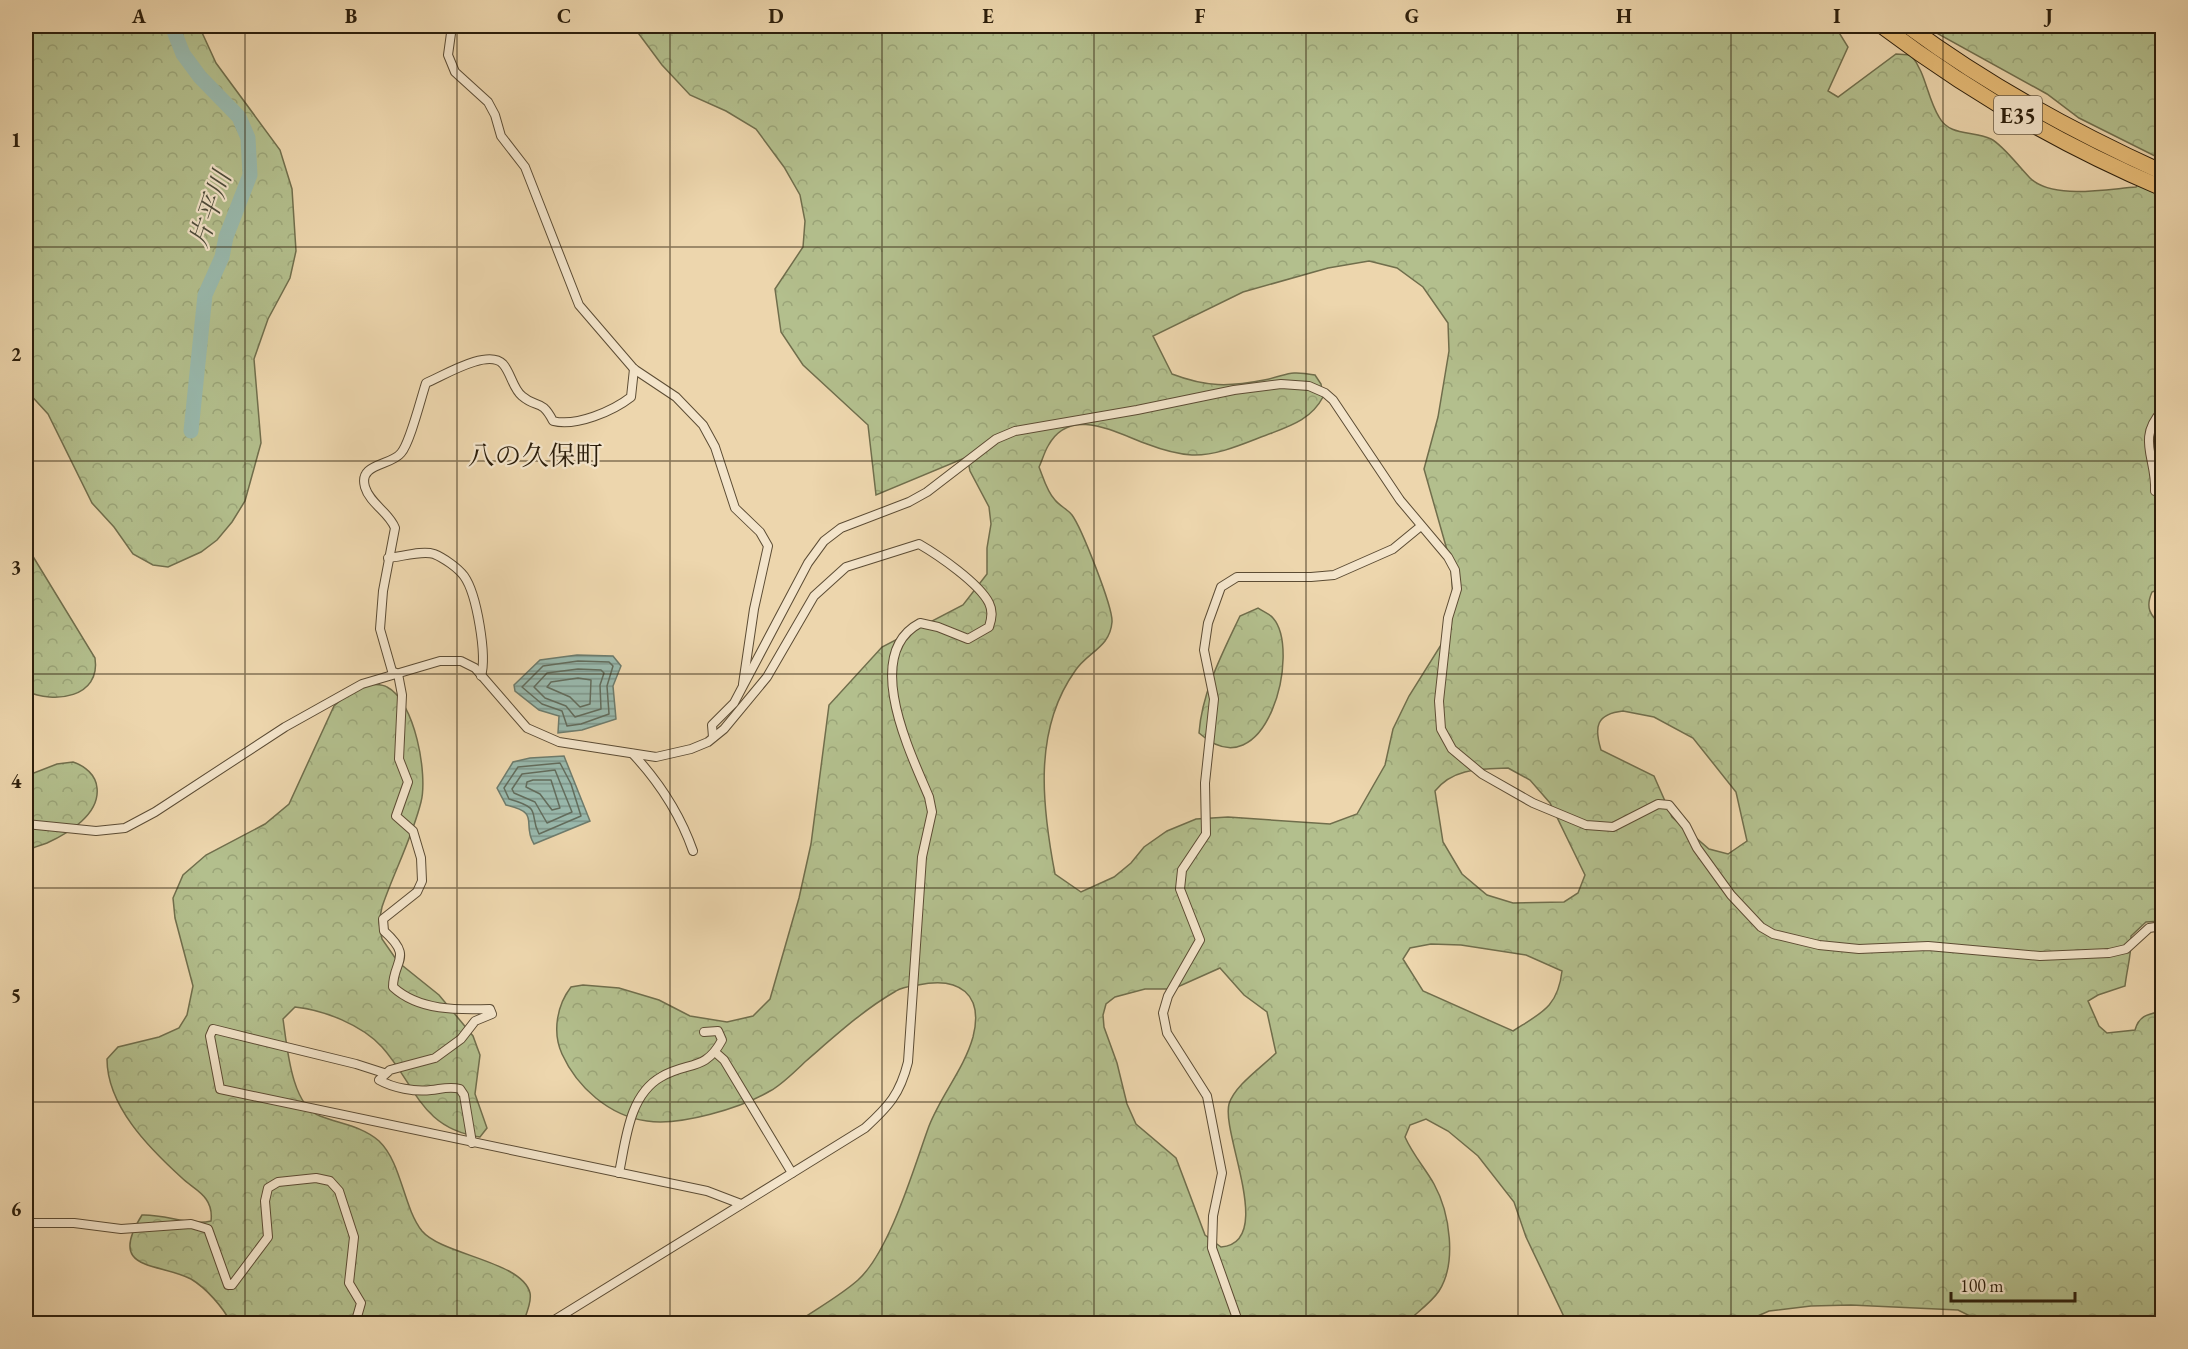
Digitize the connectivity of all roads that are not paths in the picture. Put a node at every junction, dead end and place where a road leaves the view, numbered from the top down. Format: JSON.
{"nodes":[{"id":1,"x":452,"y":26,"type":"edge"},
{"id":2,"x":1882,"y":26,"type":"edge"},
{"id":3,"x":1908,"y":26,"type":"edge"},
{"id":4,"x":2163,"y":172,"type":"edge"},
{"id":5,"x":2163,"y":188,"type":"edge"},
{"id":6,"x":634,"y":369,"type":"junction"},
{"id":7,"x":2163,"y":411,"type":"edge"},
{"id":8,"x":2155,"y":491,"type":"dead end"},
{"id":9,"x":1421,"y":526,"type":"junction"},
{"id":10,"x":388,"y":558,"type":"junction"},
{"id":11,"x":398,"y":674,"type":"junction"},
{"id":12,"x":482,"y":676,"type":"junction"},
{"id":13,"x":743,"y":688,"type":"junction"},
{"id":14,"x":714,"y":738,"type":"junction"},
{"id":15,"x":632,"y":754,"type":"junction"},
{"id":16,"x":26,"y":824,"type":"edge"},
{"id":17,"x":693,"y":851,"type":"dead end"},
{"id":18,"x":2163,"y":926,"type":"edge"},
{"id":19,"x":704,"y":1032,"type":"dead end"},
{"id":20,"x":716,"y":1052,"type":"junction"},
{"id":21,"x":384,"y":1074,"type":"junction"},
{"id":22,"x":472,"y":1143,"type":"junction"},
{"id":23,"x":619,"y":1173,"type":"junction"},
{"id":24,"x":792,"y":1173,"type":"junction"},
{"id":25,"x":741,"y":1204,"type":"junction"},
{"id":26,"x":26,"y":1223,"type":"edge"},
{"id":27,"x":355,"y":1323,"type":"edge"},
{"id":28,"x":548,"y":1323,"type":"edge"},
{"id":29,"x":1239,"y":1323,"type":"edge"}],
"edges":[{"from":1,"to":6,"type":"street"},
{"from":2,"to":5,"type":"highway","number":"E35"},
{"from":3,"to":4,"type":"highway","number":"E35"},
{"from":6,"to":10,"type":"street"},
{"from":6,"to":13,"type":"street"},
{"from":7,"to":8,"type":"street"},
{"from":9,"to":13,"type":"street"},
{"from":9,"to":18,"type":"street"},
{"from":9,"to":29,"type":"street"},
{"from":10,"to":11,"type":"street"},
{"from":10,"to":12,"type":"street"},
{"from":11,"to":12,"type":"street"},
{"from":11,"to":16,"type":"street"},
{"from":11,"to":21,"type":"street"},
{"from":12,"to":15,"type":"street"},
{"from":13,"to":14,"type":"street"},
{"from":14,"to":15,"type":"street"},
{"from":14,"to":24,"type":"street"},
{"from":15,"to":17,"type":"street"},
{"from":19,"to":20,"type":"street"},
{"from":20,"to":23,"type":"street"},
{"from":20,"to":24,"type":"street"},
{"from":21,"to":22,"type":"street"},
{"from":21,"to":22,"type":"street"},
{"from":22,"to":23,"type":"street"},
{"from":23,"to":25,"type":"street"},
{"from":24,"to":25,"type":"street"},
{"from":25,"to":28,"type":"street"},
{"from":26,"to":27,"type":"street"}]}
